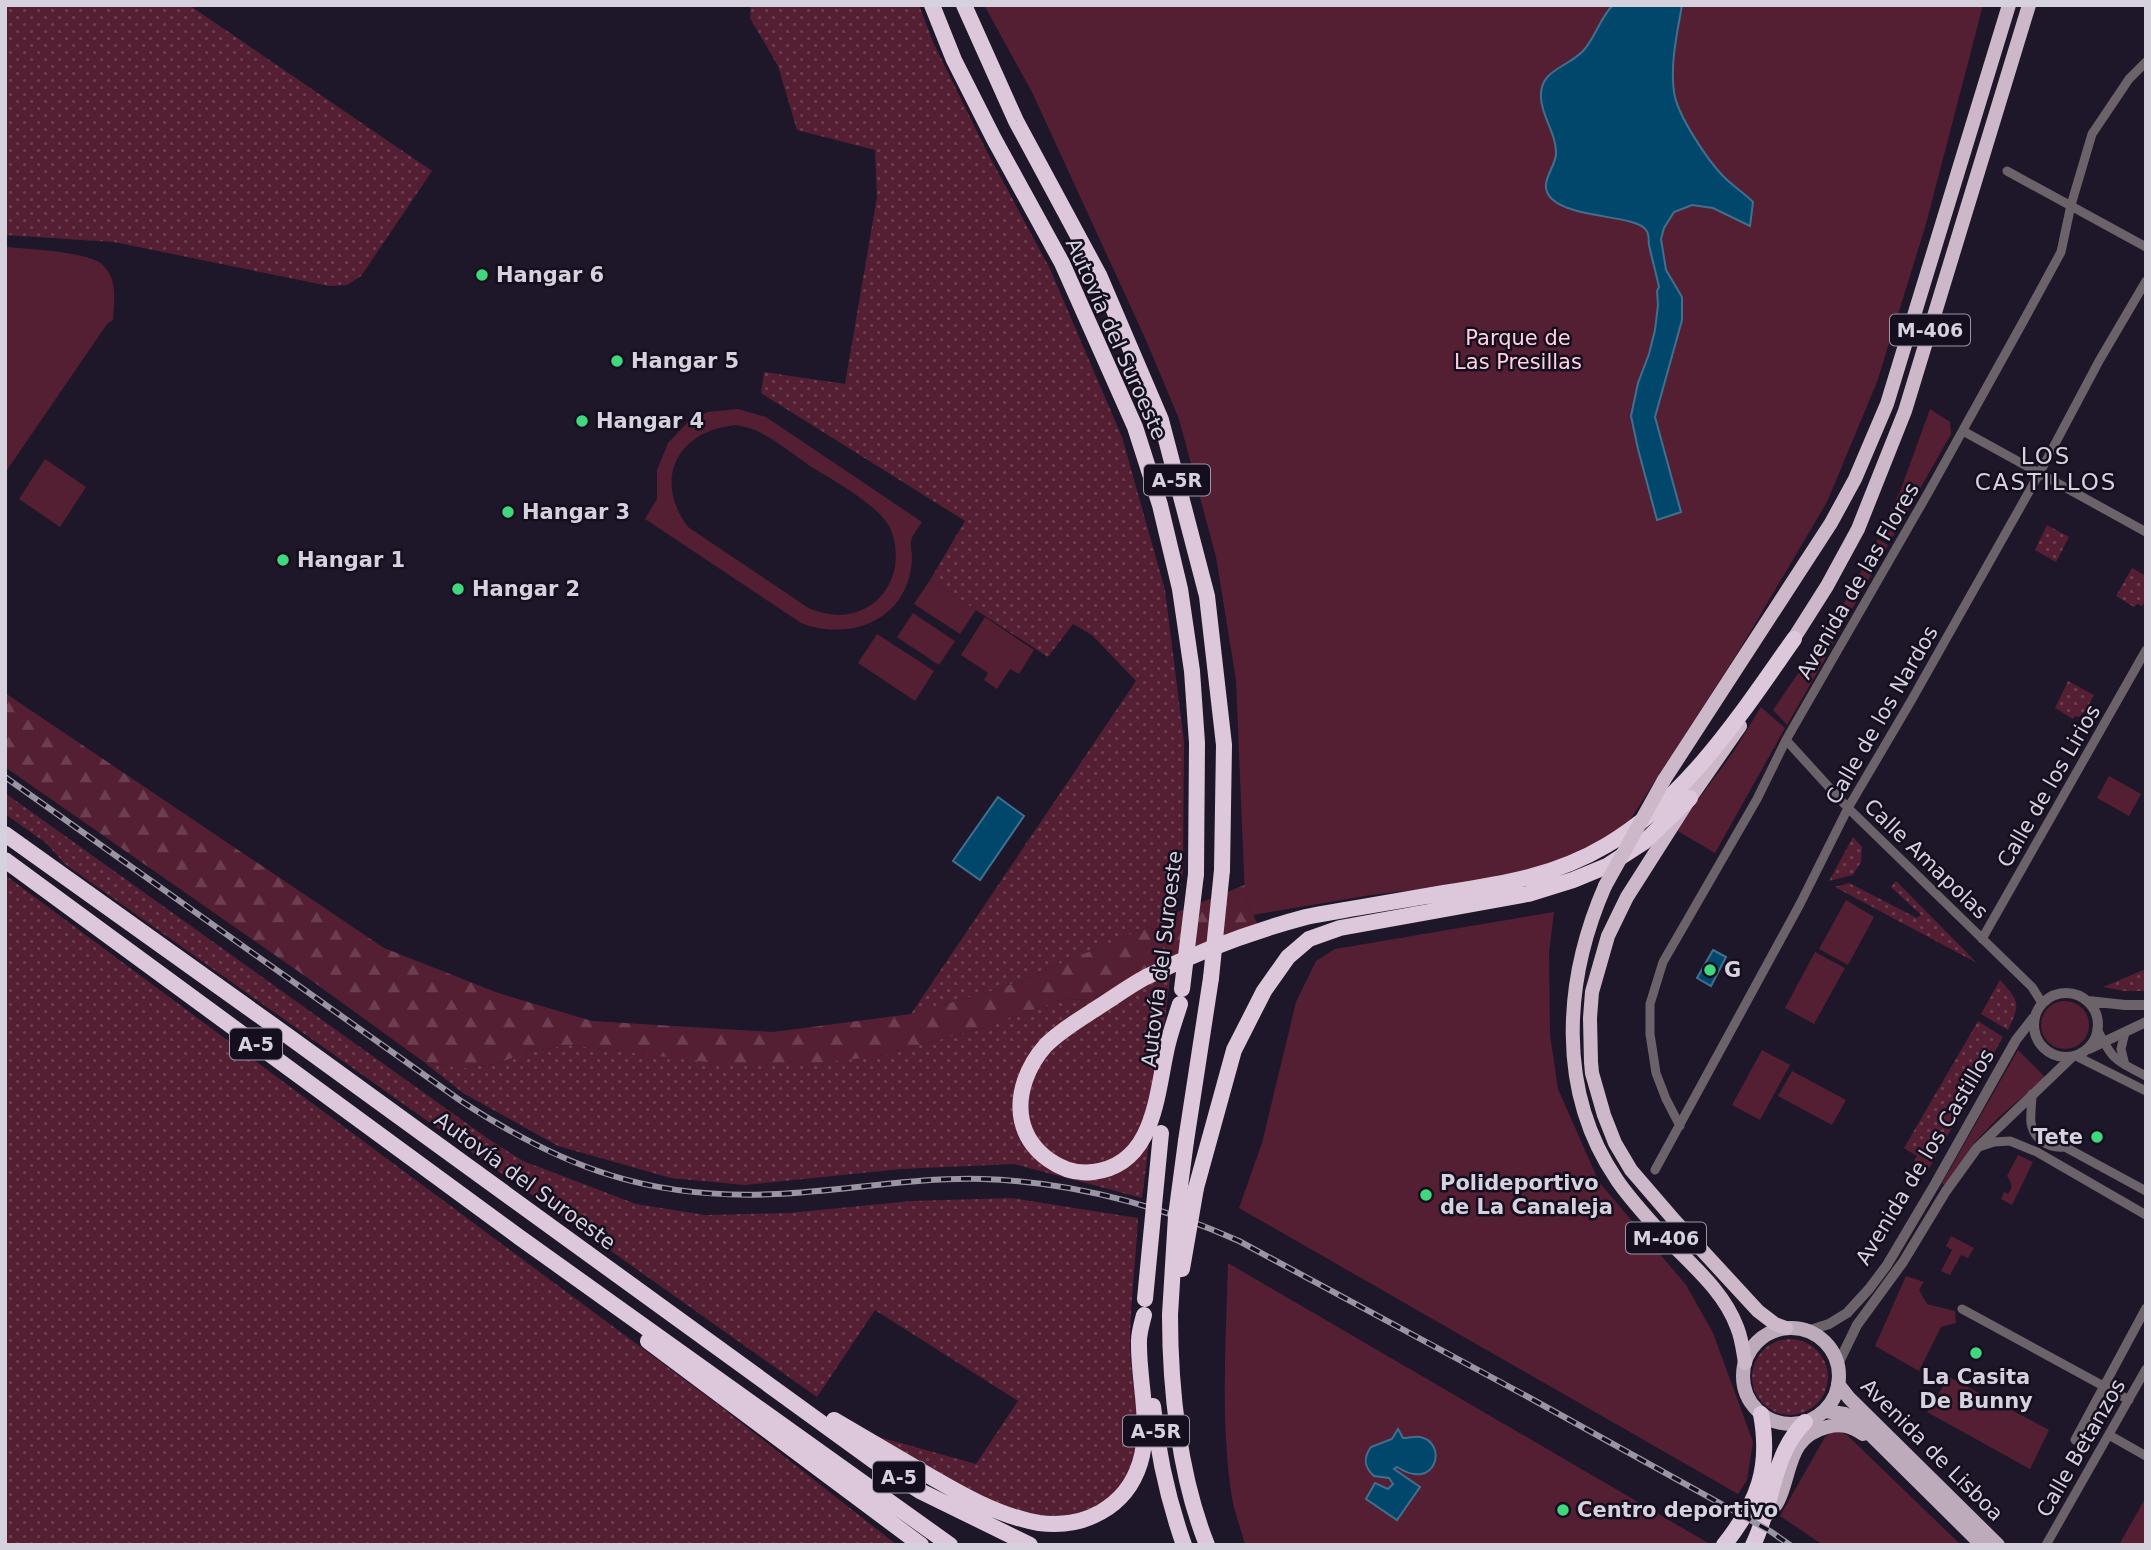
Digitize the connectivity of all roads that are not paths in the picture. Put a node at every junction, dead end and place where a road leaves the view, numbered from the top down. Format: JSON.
{"nodes":[{"id":1,"x":932,"y":5,"type":"edge"},
{"id":2,"x":964,"y":5,"type":"edge"},
{"id":3,"x":2009,"y":5,"type":"edge"},
{"id":4,"x":2029,"y":5,"type":"edge"},
{"id":5,"x":2146,"y":62,"type":"edge"},
{"id":6,"x":2007,"y":171,"type":"dead end"},
{"id":7,"x":2071,"y":205,"type":"junction"},
{"id":8,"x":2146,"y":247,"type":"edge"},
{"id":9,"x":2146,"y":281,"type":"edge"},
{"id":10,"x":1963,"y":431,"type":"junction"},
{"id":11,"x":2039,"y":474,"type":"junction"},
{"id":12,"x":2146,"y":532,"type":"edge"},
{"id":13,"x":1794,"y":639,"type":"junction"},
{"id":14,"x":2146,"y":650,"type":"edge"},
{"id":15,"x":1786,"y":740,"type":"junction"},
{"id":16,"x":1690,"y":798,"type":"junction"},
{"id":17,"x":1849,"y":808,"type":"junction"},
{"id":18,"x":5,"y":834,"type":"edge"},
{"id":19,"x":5,"y":860,"type":"edge"},
{"id":20,"x":1982,"y":939,"type":"junction"},
{"id":21,"x":1181,"y":996,"type":"junction"},
{"id":22,"x":2088,"y":1000,"type":"junction"},
{"id":23,"x":2042,"y":1003,"type":"junction"},
{"id":24,"x":2146,"y":1004,"type":"edge"},
{"id":25,"x":2034,"y":1017,"type":"junction"},
{"id":26,"x":2146,"y":1022,"type":"edge"},
{"id":27,"x":2097,"y":1029,"type":"junction"},
{"id":28,"x":2125,"y":1032,"type":"junction"},
{"id":29,"x":2104,"y":1042,"type":"junction"},
{"id":30,"x":2087,"y":1050,"type":"junction"},
{"id":31,"x":2074,"y":1056,"type":"junction"},
{"id":32,"x":2125,"y":1065,"type":"junction"},
{"id":33,"x":2146,"y":1076,"type":"edge"},
{"id":34,"x":2146,"y":1091,"type":"edge"},
{"id":35,"x":2032,"y":1094,"type":"junction"},
{"id":36,"x":1680,"y":1126,"type":"junction"},
{"id":37,"x":1977,"y":1147,"type":"junction"},
{"id":38,"x":2054,"y":1149,"type":"junction"},
{"id":39,"x":2052,"y":1162,"type":"junction"},
{"id":40,"x":1656,"y":1170,"type":"dead end"},
{"id":41,"x":2146,"y":1191,"type":"edge"},
{"id":42,"x":2146,"y":1215,"type":"edge"},
{"id":43,"x":507,"y":1228,"type":"junction"},
{"id":44,"x":1144,"y":1307,"type":"junction"},
{"id":45,"x":2146,"y":1308,"type":"edge"},
{"id":46,"x":1962,"y":1309,"type":"dead end"},
{"id":47,"x":1170,"y":1315,"type":"junction"},
{"id":48,"x":1786,"y":1328,"type":"junction"},
{"id":49,"x":1807,"y":1331,"type":"junction"},
{"id":50,"x":1745,"y":1363,"type":"junction"},
{"id":51,"x":1837,"y":1366,"type":"junction"},
{"id":52,"x":2146,"y":1369,"type":"edge"},
{"id":53,"x":1838,"y":1384,"type":"junction"},
{"id":54,"x":2103,"y":1386,"type":"junction"},
{"id":55,"x":780,"y":1390,"type":"junction"},
{"id":56,"x":2129,"y":1401,"type":"junction"},
{"id":57,"x":1825,"y":1410,"type":"junction"},
{"id":58,"x":1760,"y":1414,"type":"junction"},
{"id":59,"x":1805,"y":1422,"type":"junction"},
{"id":60,"x":2109,"y":1435,"type":"junction"},
{"id":61,"x":2075,"y":1440,"type":"dead end"},
{"id":62,"x":2146,"y":1456,"type":"edge"},
{"id":63,"x":1902,"y":1466,"type":"junction"},
{"id":64,"x":1192,"y":1493,"type":"junction"},
{"id":65,"x":1763,"y":1518,"type":"junction"},
{"id":66,"x":1731,"y":1543,"type":"edge"},
{"id":67,"x":921,"y":1545,"type":"edge"},
{"id":68,"x":950,"y":1545,"type":"edge"},
{"id":69,"x":1030,"y":1545,"type":"edge"},
{"id":70,"x":1184,"y":1545,"type":"edge"},
{"id":71,"x":1208,"y":1545,"type":"edge"},
{"id":72,"x":1217,"y":1545,"type":"edge"},
{"id":73,"x":1753,"y":1545,"type":"edge"},
{"id":74,"x":1982,"y":1545,"type":"edge"},
{"id":75,"x":1998,"y":1545,"type":"edge"},
{"id":76,"x":2046,"y":1545,"type":"edge"}],
"edges":[{"from":1,"to":21,"type":"highway","name":"Autovía del Suroeste","number":"A-5R","bridge":true},
{"from":2,"to":47,"type":"highway","name":"Autovía del Suroeste","number":"A-5R","bridge":true},
{"from":3,"to":50,"type":"highway","number":"M-406","bridge":true},
{"from":4,"to":13,"type":"highway","number":"M-406"},
{"from":5,"to":7,"type":"street","name":"Avenida de las Flores"},
{"from":6,"to":7,"type":"street"},
{"from":7,"to":8,"type":"street"},
{"from":7,"to":10,"type":"street","name":"Avenida de las Flores"},
{"from":9,"to":11,"type":"street","name":"Calle de los Nardos"},
{"from":10,"to":11,"type":"street"},
{"from":10,"to":15,"type":"street","name":"Avenida de las Flores"},
{"from":11,"to":12,"type":"street"},
{"from":11,"to":17,"type":"street","name":"Calle de los Nardos"},
{"from":13,"to":16,"type":"highway","number":"M-406"},
{"from":13,"to":21,"type":"highway"},
{"from":14,"to":20,"type":"street","name":"Calle de los Lirios"},
{"from":15,"to":17,"type":"street","name":"Calle Amapolas"},
{"from":15,"to":36,"type":"street","name":"Avenida de las Flores"},
{"from":16,"to":47,"type":"highway","bridge":true},
{"from":16,"to":48,"type":"highway","number":"M-406"},
{"from":17,"to":20,"type":"street","name":"Calle Amapolas"},
{"from":17,"to":36,"type":"street","name":"Calle de los Nardos"},
{"from":18,"to":55,"type":"highway","name":"Autovía del Suroeste","number":"A-5"},
{"from":19,"to":43,"type":"highway","number":"A-5"},
{"from":20,"to":23,"type":"street","name":"Calle Amapolas"},
{"from":21,"to":44,"type":"highway","name":"Autovía del Suroeste","number":"A-5R","bridge":true},
{"from":22,"to":23,"type":"street"},
{"from":22,"to":24,"type":"street"},
{"from":22,"to":27,"type":"street"},
{"from":23,"to":25,"type":"street"},
{"from":25,"to":31,"type":"street"},
{"from":25,"to":49,"type":"street","name":"Avenida de los Castillos"},
{"from":26,"to":28,"type":"street"},
{"from":27,"to":29,"type":"street"},
{"from":27,"to":30,"type":"street"},
{"from":28,"to":29,"type":"street"},
{"from":28,"to":32,"type":"street"},
{"from":29,"to":30,"type":"street"},
{"from":29,"to":32,"type":"street"},
{"from":30,"to":31,"type":"street"},
{"from":31,"to":34,"type":"street"},
{"from":31,"to":35,"type":"street","name":"Avenida de los Castillos"},
{"from":32,"to":33,"type":"street"},
{"from":35,"to":37,"type":"street","name":"Avenida de los Castillos"},
{"from":35,"to":38,"type":"street"},
{"from":36,"to":40,"type":"street","name":"Calle de los Nardos"},
{"from":37,"to":39,"type":"street"},
{"from":37,"to":51,"type":"street","name":"Avenida de los Castillos"},
{"from":38,"to":39,"type":"street"},
{"from":38,"to":41,"type":"street"},
{"from":39,"to":42,"type":"street"},
{"from":43,"to":67,"type":"highway"},
{"from":43,"to":68,"type":"highway","number":"A-5"},
{"from":44,"to":55,"type":"highway"},
{"from":44,"to":70,"type":"highway","name":"Autovía del Suroeste","number":"A-5R"},
{"from":45,"to":54,"type":"street","name":"Calle Betanzos"},
{"from":46,"to":54,"type":"street"},
{"from":47,"to":64,"type":"highway","name":"Autovía del Suroeste","number":"A-5R"},
{"from":48,"to":49,"type":"main road"},
{"from":48,"to":50,"type":"main road"},
{"from":49,"to":51,"type":"main road"},
{"from":50,"to":58,"type":"main road"},
{"from":51,"to":53,"type":"main road"},
{"from":52,"to":56,"type":"street","name":"Calle Betanzos"},
{"from":53,"to":57,"type":"main road"},
{"from":53,"to":75,"type":"main road","name":"Avenida de Lisboa"},
{"from":54,"to":56,"type":"street"},
{"from":54,"to":61,"type":"street","name":"Calle Betanzos"},
{"from":55,"to":69,"type":"highway","name":"Autovía del Suroeste","number":"A-5"},
{"from":56,"to":60,"type":"street","name":"Calle Betanzos"},
{"from":57,"to":59,"type":"main road"},
{"from":57,"to":63,"type":"main road","name":"Avenida de Lisboa"},
{"from":58,"to":59,"type":"main road"},
{"from":58,"to":66,"type":"highway"},
{"from":59,"to":65,"type":"highway"},
{"from":60,"to":62,"type":"street"},
{"from":60,"to":76,"type":"street","name":"Calle Betanzos"},
{"from":63,"to":65,"type":"main road"},
{"from":63,"to":74,"type":"main road","name":"Avenida de Lisboa"},
{"from":64,"to":71,"type":"highway","name":"Autovía del Suroeste","number":"A-5R"},
{"from":64,"to":72,"type":"highway"},
{"from":65,"to":66,"type":"highway"},
{"from":65,"to":73,"type":"highway"}]}
